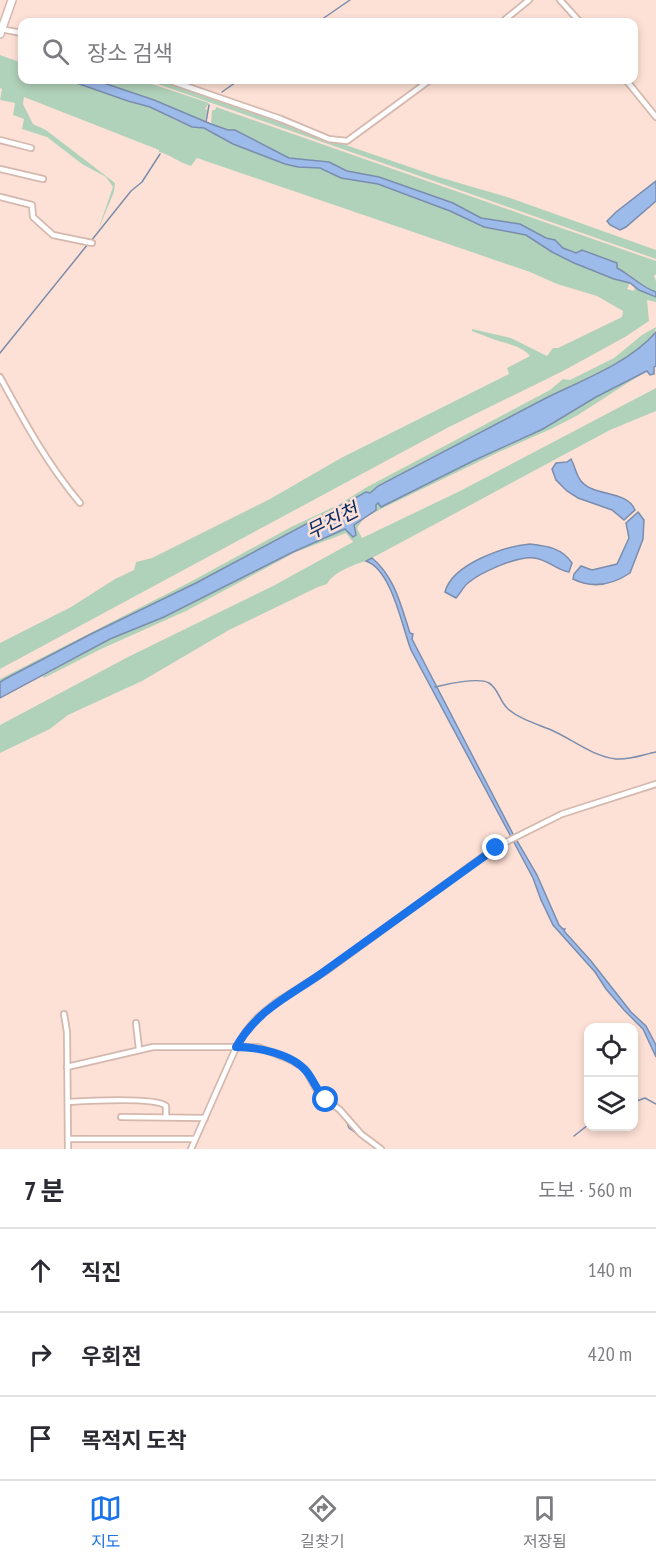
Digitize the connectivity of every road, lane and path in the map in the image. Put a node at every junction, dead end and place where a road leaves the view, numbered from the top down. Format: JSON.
{"nodes":[{"id":1,"x":12,"y":0,"type":"edge"},
{"id":2,"x":529,"y":0,"type":"edge"},
{"id":3,"x":560,"y":0,"type":"edge"},
{"id":4,"x":507,"y":18,"type":"edge"},
{"id":5,"x":576,"y":18,"type":"edge"},
{"id":6,"x":1,"y":31,"type":"edge"},
{"id":7,"x":18,"y":33,"type":"edge"},
{"id":8,"x":180,"y":84,"type":"edge"},
{"id":9,"x":425,"y":84,"type":"edge"},
{"id":10,"x":629,"y":84,"type":"edge"},
{"id":11,"x":656,"y":117,"type":"edge"},
{"id":12,"x":0,"y":140,"type":"edge"},
{"id":13,"x":31,"y":148,"type":"dead end"},
{"id":14,"x":0,"y":169,"type":"edge"},
{"id":15,"x":43,"y":179,"type":"dead end"},
{"id":16,"x":0,"y":197,"type":"edge"},
{"id":17,"x":90,"y":242,"type":"dead end"},
{"id":18,"x":0,"y":377,"type":"edge"},
{"id":19,"x":80,"y":502,"type":"dead end"},
{"id":20,"x":656,"y":784,"type":"edge"},
{"id":21,"x":64,"y":1014,"type":"dead end"},
{"id":22,"x":136,"y":1023,"type":"dead end"},
{"id":23,"x":236,"y":1047,"type":"junction"},
{"id":24,"x":139,"y":1049,"type":"junction"},
{"id":25,"x":67,"y":1067,"type":"junction"},
{"id":26,"x":68,"y":1102,"type":"junction"},
{"id":27,"x":121,"y":1117,"type":"dead end"},
{"id":28,"x":166,"y":1117,"type":"junction"},
{"id":29,"x":205,"y":1118,"type":"junction"},
{"id":30,"x":195,"y":1139,"type":"junction"},
{"id":31,"x":68,"y":1140,"type":"junction"},
{"id":32,"x":68,"y":1149,"type":"edge"},
{"id":33,"x":191,"y":1149,"type":"edge"},
{"id":34,"x":381,"y":1149,"type":"edge"}],
"edges":[{"from":1,"to":6,"type":"main road"},
{"from":2,"to":4,"type":"street"},
{"from":3,"to":5,"type":"street"},
{"from":6,"to":7,"type":"street"},
{"from":8,"to":9,"type":"street"},
{"from":10,"to":11,"type":"street"},
{"from":12,"to":13,"type":"street"},
{"from":14,"to":15,"type":"street"},
{"from":16,"to":17,"type":"street"},
{"from":18,"to":19,"type":"street"},
{"from":20,"to":23,"type":"street"},
{"from":21,"to":25,"type":"street"},
{"from":22,"to":24,"type":"street"},
{"from":23,"to":24,"type":"street"},
{"from":23,"to":29,"type":"street"},
{"from":23,"to":34,"type":"street"},
{"from":24,"to":25,"type":"street"},
{"from":25,"to":26,"type":"street"},
{"from":26,"to":28,"type":"street"},
{"from":26,"to":31,"type":"street"},
{"from":27,"to":28,"type":"street"},
{"from":28,"to":29,"type":"street"},
{"from":29,"to":30,"type":"street"},
{"from":30,"to":31,"type":"street"},
{"from":30,"to":33,"type":"street"},
{"from":31,"to":32,"type":"street"}]}
